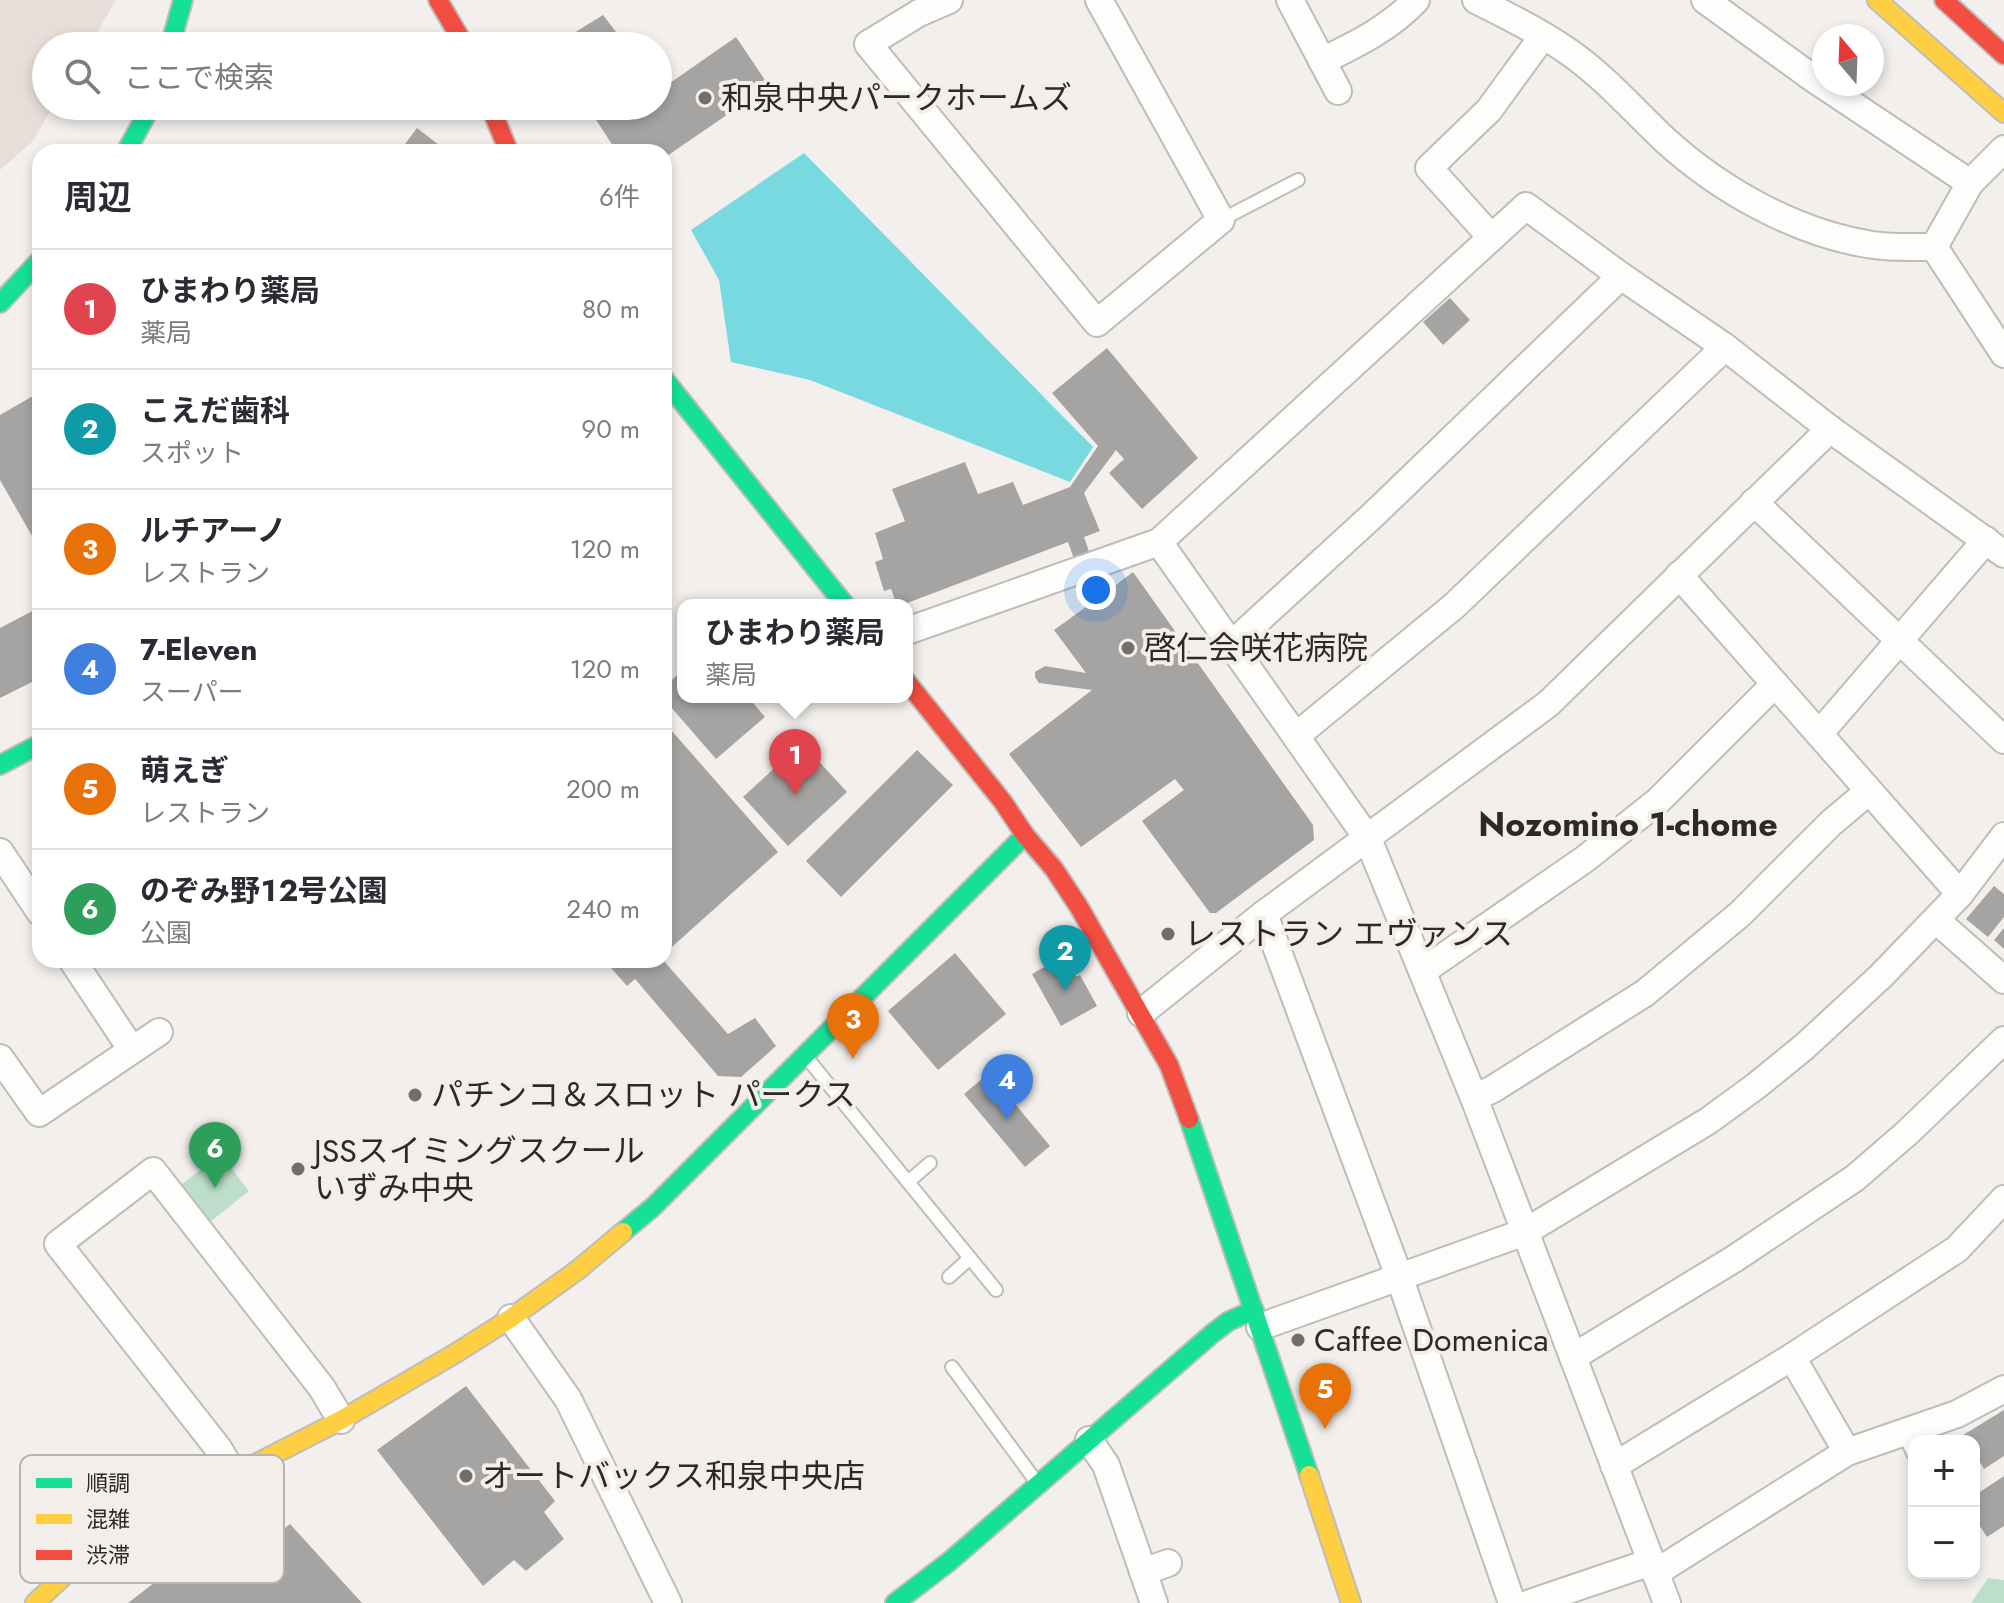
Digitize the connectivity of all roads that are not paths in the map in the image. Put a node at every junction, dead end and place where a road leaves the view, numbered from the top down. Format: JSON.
{"nodes":[{"id":1,"x":183,"y":0,"type":"edge"},
{"id":2,"x":438,"y":0,"type":"edge"},
{"id":3,"x":949,"y":0,"type":"edge"},
{"id":4,"x":1099,"y":0,"type":"edge"},
{"id":5,"x":1290,"y":0,"type":"edge"},
{"id":6,"x":1416,"y":0,"type":"edge"},
{"id":7,"x":1476,"y":0,"type":"edge"},
{"id":8,"x":1705,"y":0,"type":"edge"},
{"id":9,"x":1877,"y":0,"type":"edge"},
{"id":10,"x":1944,"y":0,"type":"edge"},
{"id":11,"x":914,"y":7,"type":"edge"},
{"id":12,"x":174,"y":32,"type":"edge"},
{"id":13,"x":457,"y":32,"type":"edge"},
{"id":14,"x":1543,"y":36,"type":"junction"},
{"id":15,"x":2004,"y":55,"type":"edge"},
{"id":16,"x":1322,"y":61,"type":"junction"},
{"id":17,"x":1338,"y":91,"type":"dead end"},
{"id":18,"x":2004,"y":113,"type":"edge"},
{"id":19,"x":143,"y":120,"type":"edge"},
{"id":20,"x":496,"y":120,"type":"edge"},
{"id":21,"x":130,"y":144,"type":"edge"},
{"id":22,"x":506,"y":144,"type":"edge"},
{"id":23,"x":2004,"y":149,"type":"edge"},
{"id":24,"x":1298,"y":180,"type":"dead end"},
{"id":25,"x":1970,"y":183,"type":"junction"},
{"id":26,"x":1221,"y":220,"type":"junction"},
{"id":27,"x":1491,"y":237,"type":"junction"},
{"id":28,"x":1934,"y":247,"type":"junction"},
{"id":29,"x":32,"y":269,"type":"edge"},
{"id":30,"x":1621,"y":276,"type":"junction"},
{"id":31,"x":0,"y":303,"type":"edge"},
{"id":32,"x":1996,"y":324,"type":"edge"},
{"id":33,"x":1725,"y":347,"type":"junction"},
{"id":34,"x":2004,"y":354,"type":"edge"},
{"id":35,"x":672,"y":389,"type":"edge"},
{"id":36,"x":1830,"y":429,"type":"junction"},
{"id":37,"x":1754,"y":502,"type":"junction"},
{"id":38,"x":1159,"y":542,"type":"junction"},
{"id":39,"x":1995,"y":547,"type":"edge"},
{"id":40,"x":1679,"y":575,"type":"junction"},
{"id":41,"x":840,"y":599,"type":"edge"},
{"id":42,"x":913,"y":629,"type":"edge"},
{"id":43,"x":1899,"y":641,"type":"junction"},
{"id":44,"x":1232,"y":644,"type":"junction"},
{"id":45,"x":1775,"y":684,"type":"junction"},
{"id":46,"x":913,"y":690,"type":"edge"},
{"id":47,"x":1819,"y":734,"type":"junction"},
{"id":48,"x":1296,"y":736,"type":"junction"},
{"id":49,"x":2004,"y":740,"type":"edge"},
{"id":50,"x":32,"y":748,"type":"edge"},
{"id":51,"x":0,"y":765,"type":"edge"},
{"id":52,"x":1869,"y":791,"type":"junction"},
{"id":53,"x":1025,"y":835,"type":"junction"},
{"id":54,"x":2004,"y":836,"type":"edge"},
{"id":55,"x":1368,"y":839,"type":"junction"},
{"id":56,"x":1,"y":855,"type":"edge"},
{"id":57,"x":1960,"y":894,"type":"junction"},
{"id":58,"x":32,"y":900,"type":"edge"},
{"id":59,"x":1264,"y":914,"type":"junction"},
{"id":60,"x":1936,"y":920,"type":"junction"},
{"id":61,"x":77,"y":968,"type":"edge"},
{"id":62,"x":1423,"y":971,"type":"junction"},
{"id":63,"x":2004,"y":980,"type":"edge"},
{"id":64,"x":1141,"y":1013,"type":"junction"},
{"id":65,"x":159,"y":1032,"type":"dead end"},
{"id":66,"x":2004,"y":1040,"type":"edge"},
{"id":67,"x":132,"y":1050,"type":"junction"},
{"id":68,"x":805,"y":1056,"type":"junction"},
{"id":69,"x":0,"y":1058,"type":"edge"},
{"id":70,"x":1474,"y":1098,"type":"junction"},
{"id":71,"x":930,"y":1163,"type":"dead end"},
{"id":72,"x":908,"y":1182,"type":"junction"},
{"id":73,"x":2004,"y":1199,"type":"edge"},
{"id":74,"x":1525,"y":1232,"type":"junction"},
{"id":75,"x":970,"y":1258,"type":"junction"},
{"id":76,"x":949,"y":1277,"type":"dead end"},
{"id":77,"x":1400,"y":1279,"type":"junction"},
{"id":78,"x":996,"y":1290,"type":"dead end"},
{"id":79,"x":511,"y":1318,"type":"junction"},
{"id":80,"x":1257,"y":1319,"type":"junction"},
{"id":81,"x":1573,"y":1357,"type":"junction"},
{"id":82,"x":1792,"y":1357,"type":"junction"},
{"id":83,"x":952,"y":1367,"type":"dead end"},
{"id":84,"x":2004,"y":1389,"type":"edge"},
{"id":85,"x":341,"y":1420,"type":"junction"},
{"id":86,"x":1923,"y":1435,"type":"edge"},
{"id":87,"x":1089,"y":1440,"type":"junction"},
{"id":88,"x":1908,"y":1444,"type":"edge"},
{"id":89,"x":1847,"y":1452,"type":"junction"},
{"id":90,"x":222,"y":1455,"type":"edge"},
{"id":91,"x":273,"y":1455,"type":"edge"},
{"id":92,"x":1614,"y":1466,"type":"junction"},
{"id":93,"x":1038,"y":1485,"type":"junction"},
{"id":94,"x":1168,"y":1563,"type":"dead end"},
{"id":95,"x":1653,"y":1567,"type":"junction"},
{"id":96,"x":1143,"y":1572,"type":"junction"},
{"id":97,"x":56,"y":1583,"type":"edge"},
{"id":98,"x":35,"y":1603,"type":"edge"},
{"id":99,"x":668,"y":1603,"type":"edge"},
{"id":100,"x":895,"y":1603,"type":"edge"},
{"id":101,"x":1154,"y":1603,"type":"edge"},
{"id":102,"x":1351,"y":1603,"type":"edge"},
{"id":103,"x":1512,"y":1603,"type":"edge"},
{"id":104,"x":1530,"y":1603,"type":"edge"},
{"id":105,"x":1667,"y":1603,"type":"edge"}],
"edges":[{"from":1,"to":12,"type":"street"},
{"from":2,"to":13,"type":"street"},
{"from":3,"to":11,"type":"street"},
{"from":4,"to":26,"type":"street"},
{"from":5,"to":16,"type":"street"},
{"from":6,"to":16,"type":"street"},
{"from":7,"to":14,"type":"street"},
{"from":8,"to":25,"type":"street"},
{"from":9,"to":18,"type":"street"},
{"from":10,"to":15,"type":"street"},
{"from":11,"to":26,"type":"street"},
{"from":14,"to":27,"type":"street"},
{"from":14,"to":28,"type":"street"},
{"from":16,"to":17,"type":"street"},
{"from":19,"to":21,"type":"street"},
{"from":20,"to":22,"type":"street"},
{"from":23,"to":25,"type":"street"},
{"from":24,"to":26,"type":"lane"},
{"from":25,"to":28,"type":"street"},
{"from":27,"to":30,"type":"street"},
{"from":27,"to":38,"type":"street"},
{"from":28,"to":32,"type":"street"},
{"from":29,"to":31,"type":"street"},
{"from":30,"to":33,"type":"street"},
{"from":30,"to":44,"type":"street"},
{"from":32,"to":34,"type":"street"},
{"from":33,"to":36,"type":"street"},
{"from":33,"to":48,"type":"street"},
{"from":35,"to":41,"type":"street"},
{"from":36,"to":37,"type":"street"},
{"from":36,"to":39,"type":"street"},
{"from":37,"to":40,"type":"street"},
{"from":37,"to":43,"type":"street"},
{"from":38,"to":42,"type":"street"},
{"from":38,"to":44,"type":"street"},
{"from":39,"to":43,"type":"street"},
{"from":40,"to":45,"type":"street"},
{"from":40,"to":55,"type":"street"},
{"from":43,"to":47,"type":"street"},
{"from":43,"to":49,"type":"street"},
{"from":44,"to":48,"type":"street"},
{"from":45,"to":47,"type":"street"},
{"from":45,"to":62,"type":"street"},
{"from":46,"to":53,"type":"street"},
{"from":47,"to":52,"type":"street"},
{"from":48,"to":55,"type":"street"},
{"from":50,"to":51,"type":"street"},
{"from":52,"to":57,"type":"street"},
{"from":52,"to":70,"type":"street"},
{"from":53,"to":64,"type":"street"},
{"from":53,"to":68,"type":"street"},
{"from":54,"to":57,"type":"street"},
{"from":55,"to":59,"type":"street"},
{"from":55,"to":62,"type":"street"},
{"from":56,"to":58,"type":"street"},
{"from":57,"to":60,"type":"street"},
{"from":59,"to":64,"type":"street"},
{"from":59,"to":77,"type":"street"},
{"from":60,"to":63,"type":"street"},
{"from":60,"to":74,"type":"street"},
{"from":61,"to":67,"type":"street"},
{"from":62,"to":70,"type":"street"},
{"from":64,"to":80,"type":"street"},
{"from":65,"to":67,"type":"street"},
{"from":66,"to":81,"type":"street"},
{"from":67,"to":69,"type":"street"},
{"from":68,"to":72,"type":"lane"},
{"from":68,"to":79,"type":"street"},
{"from":70,"to":74,"type":"street"},
{"from":71,"to":72,"type":"lane"},
{"from":72,"to":75,"type":"lane"},
{"from":73,"to":82,"type":"street"},
{"from":74,"to":77,"type":"street"},
{"from":74,"to":81,"type":"street"},
{"from":75,"to":76,"type":"lane"},
{"from":75,"to":78,"type":"lane"},
{"from":77,"to":80,"type":"street"},
{"from":77,"to":103,"type":"street"},
{"from":79,"to":85,"type":"street"},
{"from":79,"to":99,"type":"street"},
{"from":80,"to":87,"type":"street"},
{"from":80,"to":102,"type":"street"},
{"from":81,"to":92,"type":"street"},
{"from":82,"to":89,"type":"street"},
{"from":82,"to":92,"type":"street"},
{"from":83,"to":93,"type":"lane"},
{"from":84,"to":86,"type":"street"},
{"from":85,"to":90,"type":"street"},
{"from":85,"to":91,"type":"street"},
{"from":87,"to":93,"type":"street"},
{"from":87,"to":96,"type":"street"},
{"from":88,"to":89,"type":"street"},
{"from":89,"to":95,"type":"street"},
{"from":92,"to":95,"type":"street"},
{"from":93,"to":100,"type":"street"},
{"from":94,"to":96,"type":"street"},
{"from":95,"to":104,"type":"street"},
{"from":95,"to":105,"type":"street"},
{"from":96,"to":101,"type":"street"},
{"from":97,"to":98,"type":"street"}]}
